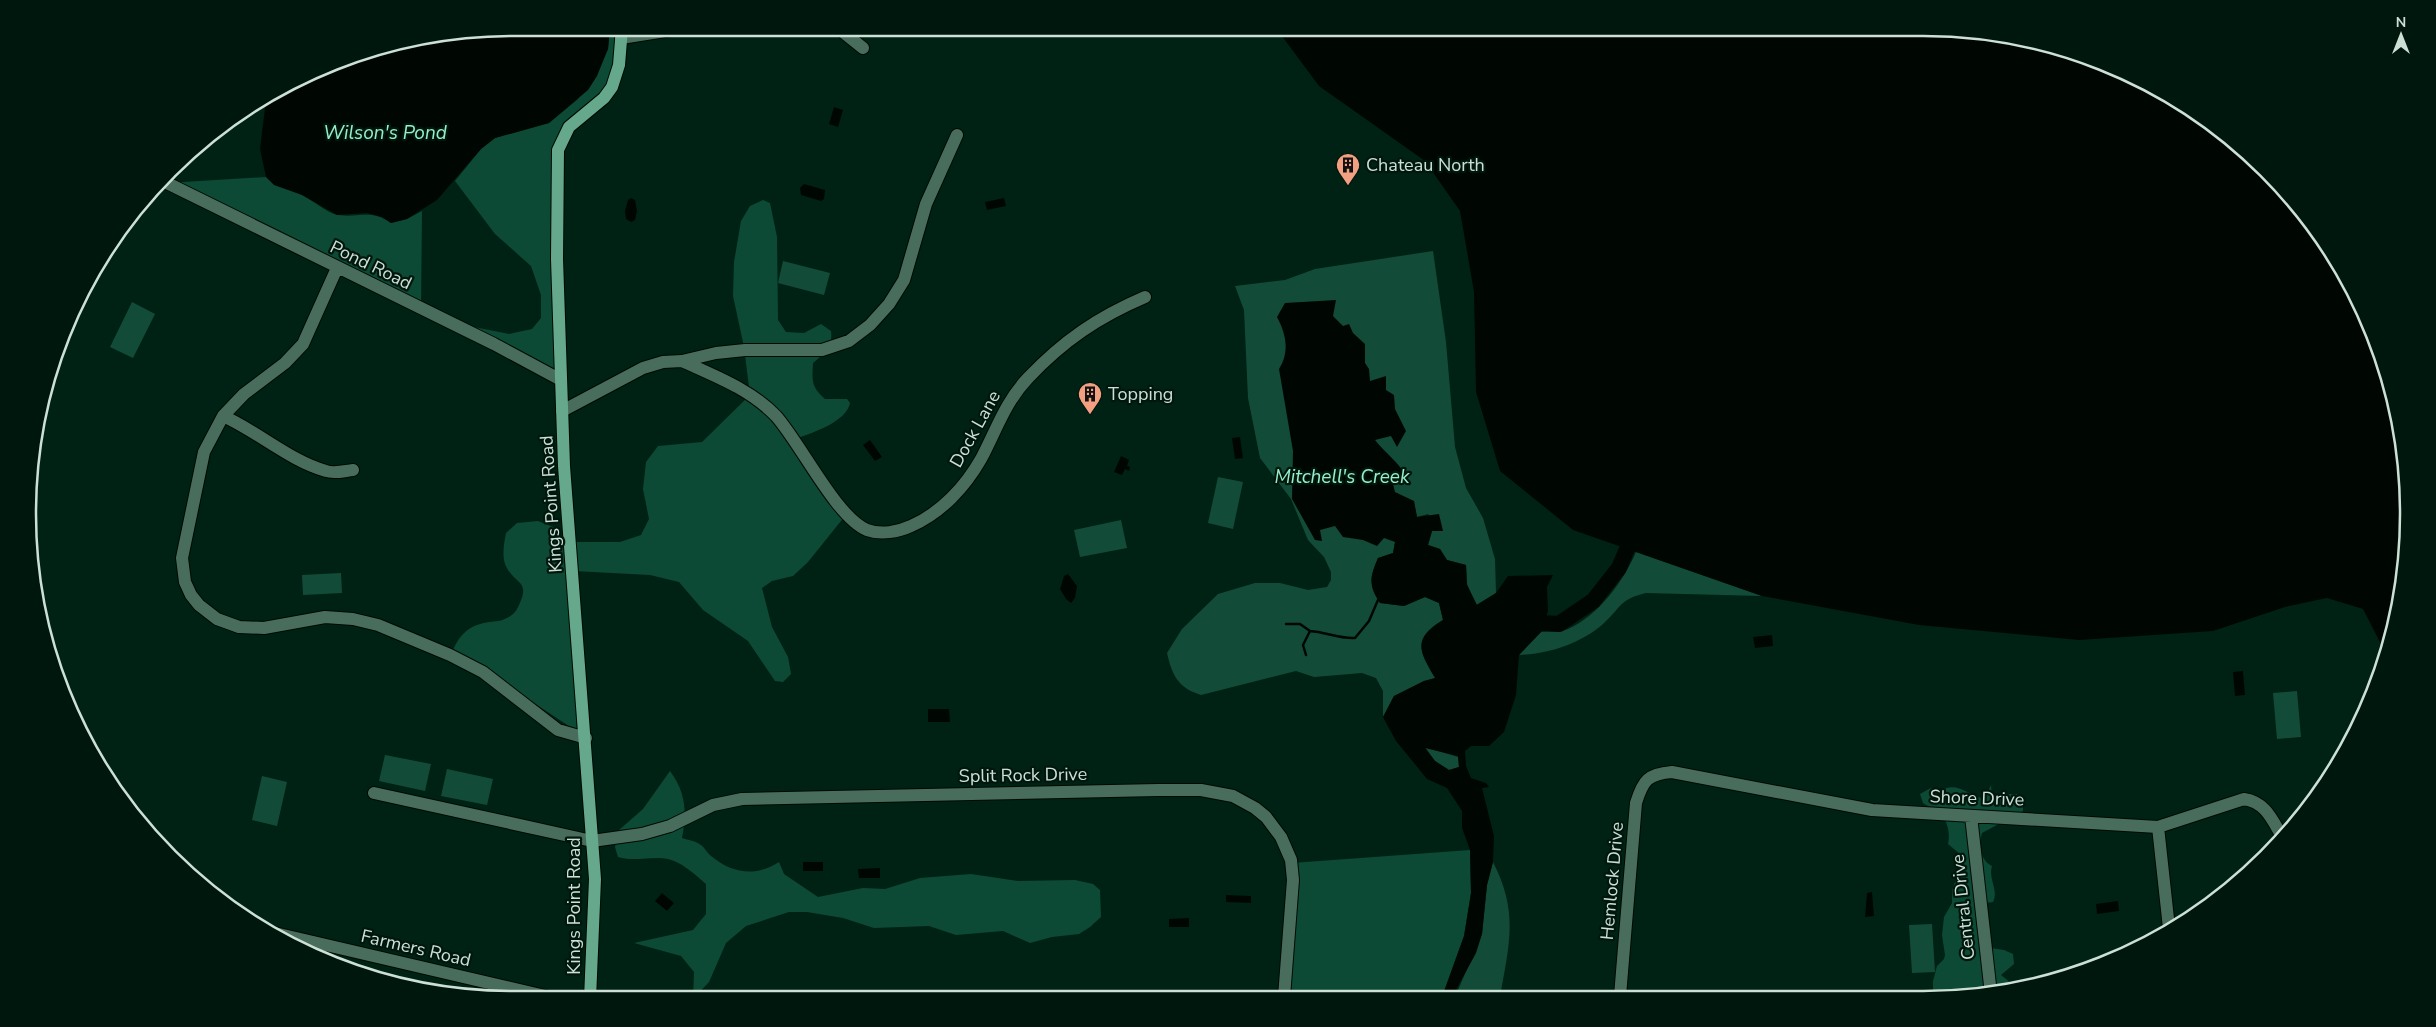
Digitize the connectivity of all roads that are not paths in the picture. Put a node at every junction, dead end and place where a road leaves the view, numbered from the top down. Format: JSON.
{"nodes":[{"id":1,"x":622,"y":36,"type":"edge"},
{"id":2,"x":848,"y":36,"type":"edge"},
{"id":3,"x":863,"y":48,"type":"dead end"},
{"id":4,"x":957,"y":135,"type":"dead end"},
{"id":5,"x":169,"y":184,"type":"edge"},
{"id":6,"x":337,"y":268,"type":"junction"},
{"id":7,"x":1145,"y":297,"type":"dead end"},
{"id":8,"x":682,"y":361,"type":"junction"},
{"id":9,"x":561,"y":380,"type":"junction"},
{"id":10,"x":562,"y":411,"type":"junction"},
{"id":11,"x":224,"y":416,"type":"junction"},
{"id":12,"x":353,"y":470,"type":"dead end"},
{"id":13,"x":586,"y":738,"type":"junction"},
{"id":14,"x":1654,"y":775,"type":"joint"},
{"id":15,"x":374,"y":793,"type":"dead end"},
{"id":16,"x":1972,"y":816,"type":"junction"},
{"id":17,"x":2158,"y":827,"type":"junction"},
{"id":18,"x":2279,"y":831,"type":"edge"},
{"id":19,"x":592,"y":841,"type":"junction"},
{"id":20,"x":2168,"y":922,"type":"edge"},
{"id":21,"x":294,"y":937,"type":"edge"},
{"id":22,"x":1989,"y":986,"type":"edge"},
{"id":23,"x":524,"y":991,"type":"edge"},
{"id":24,"x":590,"y":991,"type":"edge"},
{"id":25,"x":1284,"y":991,"type":"edge"},
{"id":26,"x":1620,"y":991,"type":"edge"}],
"edges":[{"from":1,"to":9,"type":"main road","name":"Kings Point Road"},
{"from":2,"to":3,"type":"street"},
{"from":4,"to":8,"type":"street"},
{"from":5,"to":6,"type":"street","name":"Pond Road"},
{"from":6,"to":9,"type":"street","name":"Pond Road"},
{"from":6,"to":11,"type":"street"},
{"from":7,"to":8,"type":"street","name":"Dock Lane"},
{"from":8,"to":10,"type":"street"},
{"from":9,"to":10,"type":"main road","name":"Kings Point Road"},
{"from":10,"to":13,"type":"main road","name":"Kings Point Road"},
{"from":11,"to":12,"type":"street"},
{"from":11,"to":13,"type":"street"},
{"from":13,"to":19,"type":"main road","name":"Kings Point Road"},
{"from":14,"to":16,"type":"street","name":"Shore Drive"},
{"from":14,"to":26,"type":"street","name":"Hemlock Drive"},
{"from":15,"to":19,"type":"street"},
{"from":16,"to":17,"type":"street","name":"Shore Drive"},
{"from":16,"to":22,"type":"street","name":"Central Drive"},
{"from":17,"to":18,"type":"street","name":"Shore Drive"},
{"from":17,"to":20,"type":"street"},
{"from":19,"to":24,"type":"main road","name":"Kings Point Road"},
{"from":19,"to":25,"type":"street","name":"Split Rock Drive"},
{"from":21,"to":23,"type":"street","name":"Farmers Road"}]}
